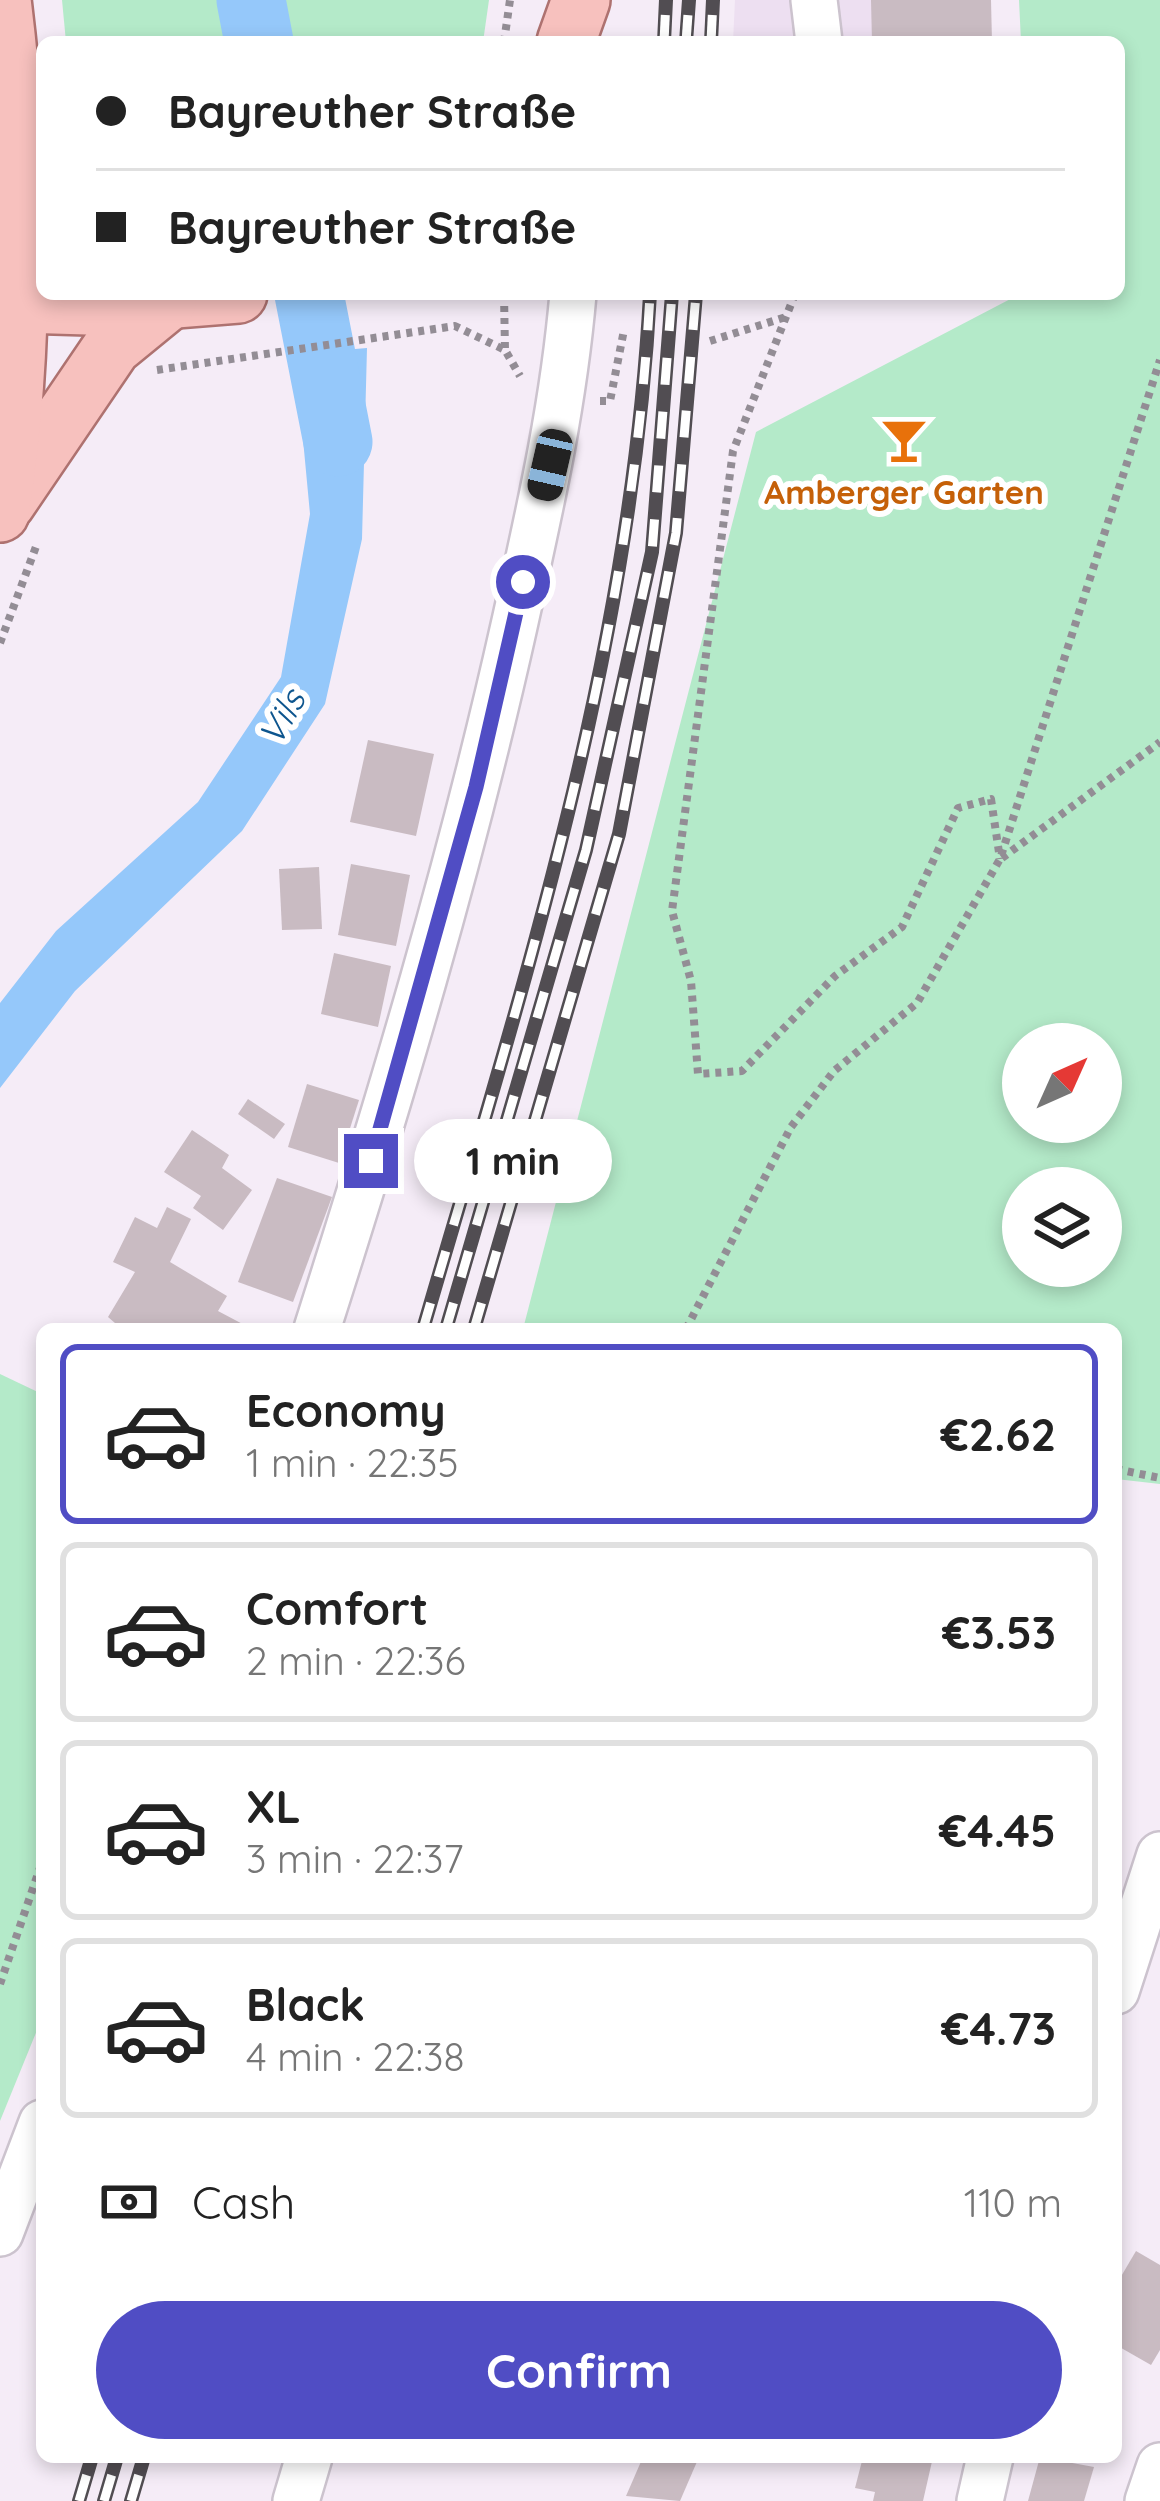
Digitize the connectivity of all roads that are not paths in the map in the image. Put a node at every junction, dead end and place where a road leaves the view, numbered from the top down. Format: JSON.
{"nodes":[{"id":1,"x":2,"y":0,"type":"edge"},
{"id":2,"x":582,"y":0,"type":"edge"},
{"id":3,"x":814,"y":0,"type":"edge"},
{"id":4,"x":568,"y":36,"type":"edge"},
{"id":5,"x":583,"y":36,"type":"edge"},
{"id":6,"x":818,"y":36,"type":"edge"},
{"id":7,"x":185,"y":300,"type":"edge"},
{"id":8,"x":572,"y":300,"type":"edge"},
{"id":9,"x":21,"y":304,"type":"junction"},
{"id":10,"x":95,"y":344,"type":"junction"},
{"id":11,"x":0,"y":512,"type":"edge"},
{"id":12,"x":319,"y":1323,"type":"edge"},
{"id":13,"x":1160,"y":1855,"type":"edge"},
{"id":14,"x":1122,"y":1972,"type":"edge"},
{"id":15,"x":36,"y":2139,"type":"edge"},
{"id":16,"x":0,"y":2233,"type":"edge"},
{"id":17,"x":307,"y":2463,"type":"edge"},
{"id":18,"x":989,"y":2463,"type":"edge"},
{"id":19,"x":1160,"y":2466,"type":"edge"},
{"id":20,"x":296,"y":2501,"type":"edge"},
{"id":21,"x":980,"y":2501,"type":"edge"},
{"id":22,"x":1148,"y":2501,"type":"edge"}],
"edges":[{"from":1,"to":9,"type":"main road"},
{"from":2,"to":4,"type":"main road"},
{"from":2,"to":5,"type":"main road"},
{"from":3,"to":6,"type":"street"},
{"from":7,"to":10,"type":"main road"},
{"from":8,"to":12,"type":"street"},
{"from":9,"to":10,"type":"main road"},
{"from":9,"to":11,"type":"main road"},
{"from":10,"to":11,"type":"main road"},
{"from":13,"to":14,"type":"street"},
{"from":15,"to":16,"type":"street"},
{"from":17,"to":20,"type":"street"},
{"from":18,"to":21,"type":"street"},
{"from":19,"to":22,"type":"street"}]}
